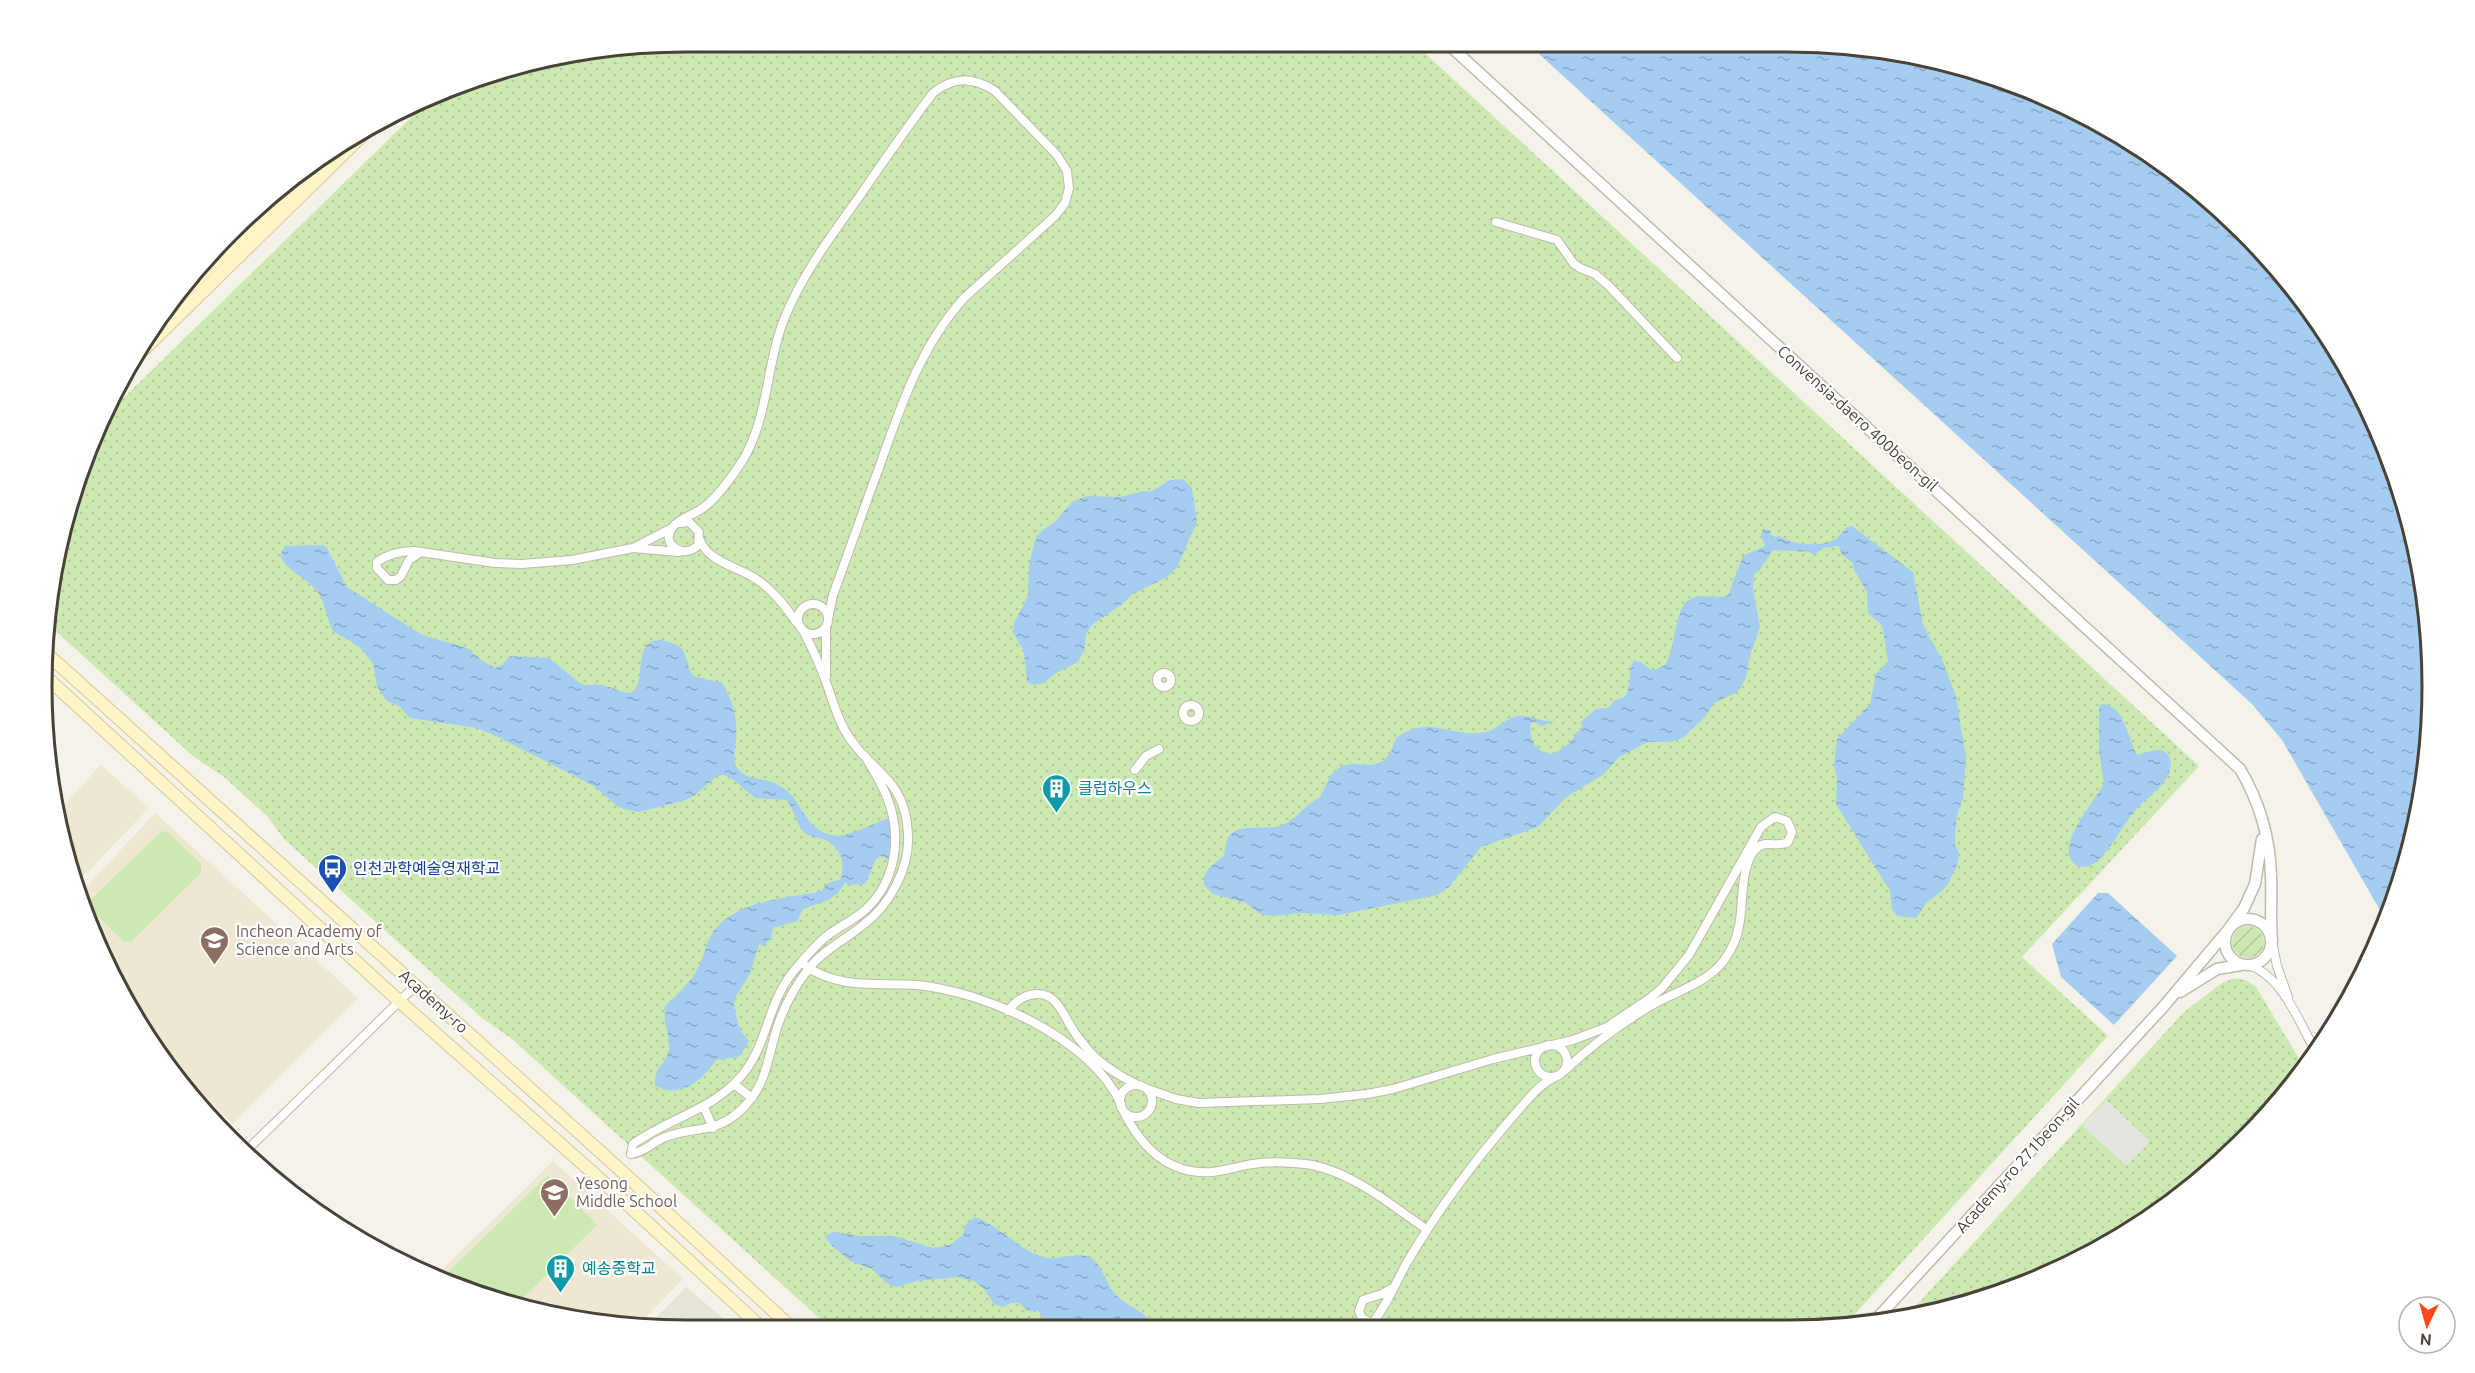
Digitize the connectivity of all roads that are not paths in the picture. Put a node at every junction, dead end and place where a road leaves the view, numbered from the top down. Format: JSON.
{"nodes":[{"id":1,"x":1457,"y":52,"type":"edge"},
{"id":2,"x":346,"y":151,"type":"edge"},
{"id":3,"x":275,"y":205,"type":"edge"},
{"id":4,"x":1496,"y":222,"type":"dead end"},
{"id":5,"x":215,"y":262,"type":"edge"},
{"id":6,"x":158,"y":335,"type":"edge"},
{"id":7,"x":1677,"y":358,"type":"dead end"},
{"id":8,"x":699,"y":511,"type":"junction"},
{"id":9,"x":675,"y":525,"type":"junction"},
{"id":10,"x":698,"y":528,"type":"junction"},
{"id":11,"x":700,"y":540,"type":"junction"},
{"id":12,"x":633,"y":548,"type":"junction"},
{"id":13,"x":421,"y":552,"type":"junction"},
{"id":14,"x":683,"y":552,"type":"junction"},
{"id":15,"x":718,"y":559,"type":"junction"},
{"id":16,"x":833,"y":595,"type":"junction"},
{"id":17,"x":817,"y":604,"type":"junction"},
{"id":18,"x":786,"y":607,"type":"junction"},
{"id":19,"x":802,"y":608,"type":"junction"},
{"id":20,"x":797,"y":623,"type":"junction"},
{"id":21,"x":827,"y":623,"type":"junction"},
{"id":22,"x":804,"y":632,"type":"junction"},
{"id":23,"x":53,"y":660,"type":"edge"},
{"id":24,"x":52,"y":683,"type":"edge"},
{"id":25,"x":827,"y":683,"type":"junction"},
{"id":26,"x":1159,"y":749,"type":"dead end"},
{"id":27,"x":865,"y":756,"type":"junction"},
{"id":28,"x":1135,"y":770,"type":"dead end"},
{"id":29,"x":892,"y":813,"type":"junction"},
{"id":30,"x":905,"y":813,"type":"junction"},
{"id":31,"x":2263,"y":828,"type":"junction"},
{"id":32,"x":895,"y":852,"type":"junction"},
{"id":33,"x":907,"y":854,"type":"junction"},
{"id":34,"x":2228,"y":930,"type":"junction"},
{"id":35,"x":2272,"y":941,"type":"junction"},
{"id":36,"x":801,"y":962,"type":"junction"},
{"id":37,"x":2246,"y":965,"type":"junction"},
{"id":38,"x":809,"y":968,"type":"junction"},
{"id":39,"x":416,"y":985,"type":"junction"},
{"id":40,"x":399,"y":1001,"type":"junction"},
{"id":41,"x":2164,"y":1005,"type":"junction"},
{"id":42,"x":1008,"y":1011,"type":"junction"},
{"id":43,"x":2294,"y":1012,"type":"junction"},
{"id":44,"x":2312,"y":1044,"type":"edge"},
{"id":45,"x":1548,"y":1046,"type":"junction"},
{"id":46,"x":1521,"y":1053,"type":"junction"},
{"id":47,"x":1535,"y":1060,"type":"junction"},
{"id":48,"x":1564,"y":1071,"type":"junction"},
{"id":49,"x":1540,"y":1073,"type":"junction"},
{"id":50,"x":1555,"y":1077,"type":"junction"},
{"id":51,"x":734,"y":1084,"type":"junction"},
{"id":52,"x":1542,"y":1085,"type":"junction"},
{"id":53,"x":1142,"y":1087,"type":"junction"},
{"id":54,"x":1169,"y":1097,"type":"junction"},
{"id":55,"x":752,"y":1098,"type":"junction"},
{"id":56,"x":1122,"y":1106,"type":"junction"},
{"id":57,"x":704,"y":1107,"type":"junction"},
{"id":58,"x":1151,"y":1107,"type":"junction"},
{"id":59,"x":1144,"y":1115,"type":"junction"},
{"id":60,"x":713,"y":1128,"type":"junction"},
{"id":61,"x":1138,"y":1138,"type":"junction"},
{"id":62,"x":250,"y":1147,"type":"edge"},
{"id":63,"x":1426,"y":1229,"type":"junction"},
{"id":64,"x":1391,"y":1289,"type":"dead end"},
{"id":65,"x":1882,"y":1313,"type":"edge"},
{"id":66,"x":753,"y":1320,"type":"edge"},
{"id":67,"x":783,"y":1320,"type":"edge"}],
"edges":[{"from":1,"to":31,"type":"street","name":"Convensia-daero 400beon-gil"},
{"from":2,"to":6,"type":"main road"},
{"from":3,"to":5,"type":"main road"},
{"from":4,"to":7,"type":"street"},
{"from":8,"to":9,"type":"street"},
{"from":8,"to":10,"type":"street"},
{"from":8,"to":16,"type":"street"},
{"from":9,"to":10,"type":"street"},
{"from":9,"to":12,"type":"street"},
{"from":9,"to":14,"type":"street"},
{"from":10,"to":11,"type":"street"},
{"from":11,"to":14,"type":"street"},
{"from":11,"to":15,"type":"street"},
{"from":12,"to":13,"type":"street"},
{"from":12,"to":14,"type":"street"},
{"from":13,"to":13,"type":"street"},
{"from":14,"to":15,"type":"street"},
{"from":15,"to":18,"type":"street"},
{"from":16,"to":17,"type":"street"},
{"from":16,"to":21,"type":"street"},
{"from":17,"to":19,"type":"street"},
{"from":17,"to":21,"type":"street"},
{"from":18,"to":19,"type":"street"},
{"from":18,"to":20,"type":"street"},
{"from":19,"to":20,"type":"street"},
{"from":20,"to":22,"type":"street"},
{"from":21,"to":22,"type":"street"},
{"from":21,"to":25,"type":"street"},
{"from":22,"to":25,"type":"street"},
{"from":23,"to":39,"type":"main road","name":"Academy-ro"},
{"from":24,"to":40,"type":"main road","name":"Academy-ro"},
{"from":25,"to":27,"type":"street"},
{"from":26,"to":28,"type":"street"},
{"from":27,"to":29,"type":"street"},
{"from":27,"to":30,"type":"street"},
{"from":29,"to":30,"type":"street"},
{"from":29,"to":32,"type":"street"},
{"from":30,"to":33,"type":"street"},
{"from":31,"to":34,"type":"street"},
{"from":31,"to":35,"type":"street","name":"Convensia-daero 400beon-gil"},
{"from":32,"to":33,"type":"street"},
{"from":32,"to":36,"type":"street"},
{"from":33,"to":38,"type":"street"},
{"from":34,"to":35,"type":"street"},
{"from":34,"to":37,"type":"street"},
{"from":34,"to":41,"type":"street"},
{"from":35,"to":37,"type":"street"},
{"from":35,"to":43,"type":"street"},
{"from":36,"to":38,"type":"street"},
{"from":36,"to":51,"type":"street"},
{"from":37,"to":41,"type":"street"},
{"from":37,"to":43,"type":"street"},
{"from":38,"to":42,"type":"street"},
{"from":38,"to":55,"type":"street"},
{"from":39,"to":40,"type":"street"},
{"from":39,"to":67,"type":"main road","name":"Academy-ro"},
{"from":40,"to":62,"type":"street"},
{"from":40,"to":66,"type":"main road","name":"Academy-ro"},
{"from":41,"to":65,"type":"street","name":"Academy-ro 271beon-gil"},
{"from":42,"to":53,"type":"street"},
{"from":42,"to":56,"type":"street"},
{"from":43,"to":44,"type":"street"},
{"from":45,"to":46,"type":"street"},
{"from":45,"to":47,"type":"street"},
{"from":45,"to":48,"type":"street"},
{"from":45,"to":48,"type":"street"},
{"from":46,"to":47,"type":"street"},
{"from":46,"to":54,"type":"street"},
{"from":47,"to":49,"type":"street"},
{"from":48,"to":50,"type":"street"},
{"from":49,"to":50,"type":"street"},
{"from":49,"to":52,"type":"street"},
{"from":50,"to":52,"type":"street"},
{"from":51,"to":55,"type":"street"},
{"from":51,"to":57,"type":"street"},
{"from":52,"to":63,"type":"street"},
{"from":53,"to":54,"type":"street"},
{"from":53,"to":56,"type":"street"},
{"from":53,"to":58,"type":"street"},
{"from":54,"to":58,"type":"street"},
{"from":55,"to":60,"type":"street"},
{"from":56,"to":59,"type":"street"},
{"from":56,"to":61,"type":"street"},
{"from":57,"to":60,"type":"street"},
{"from":57,"to":60,"type":"street"},
{"from":58,"to":59,"type":"street"},
{"from":59,"to":61,"type":"street"},
{"from":61,"to":63,"type":"street"},
{"from":63,"to":64,"type":"street"}]}
